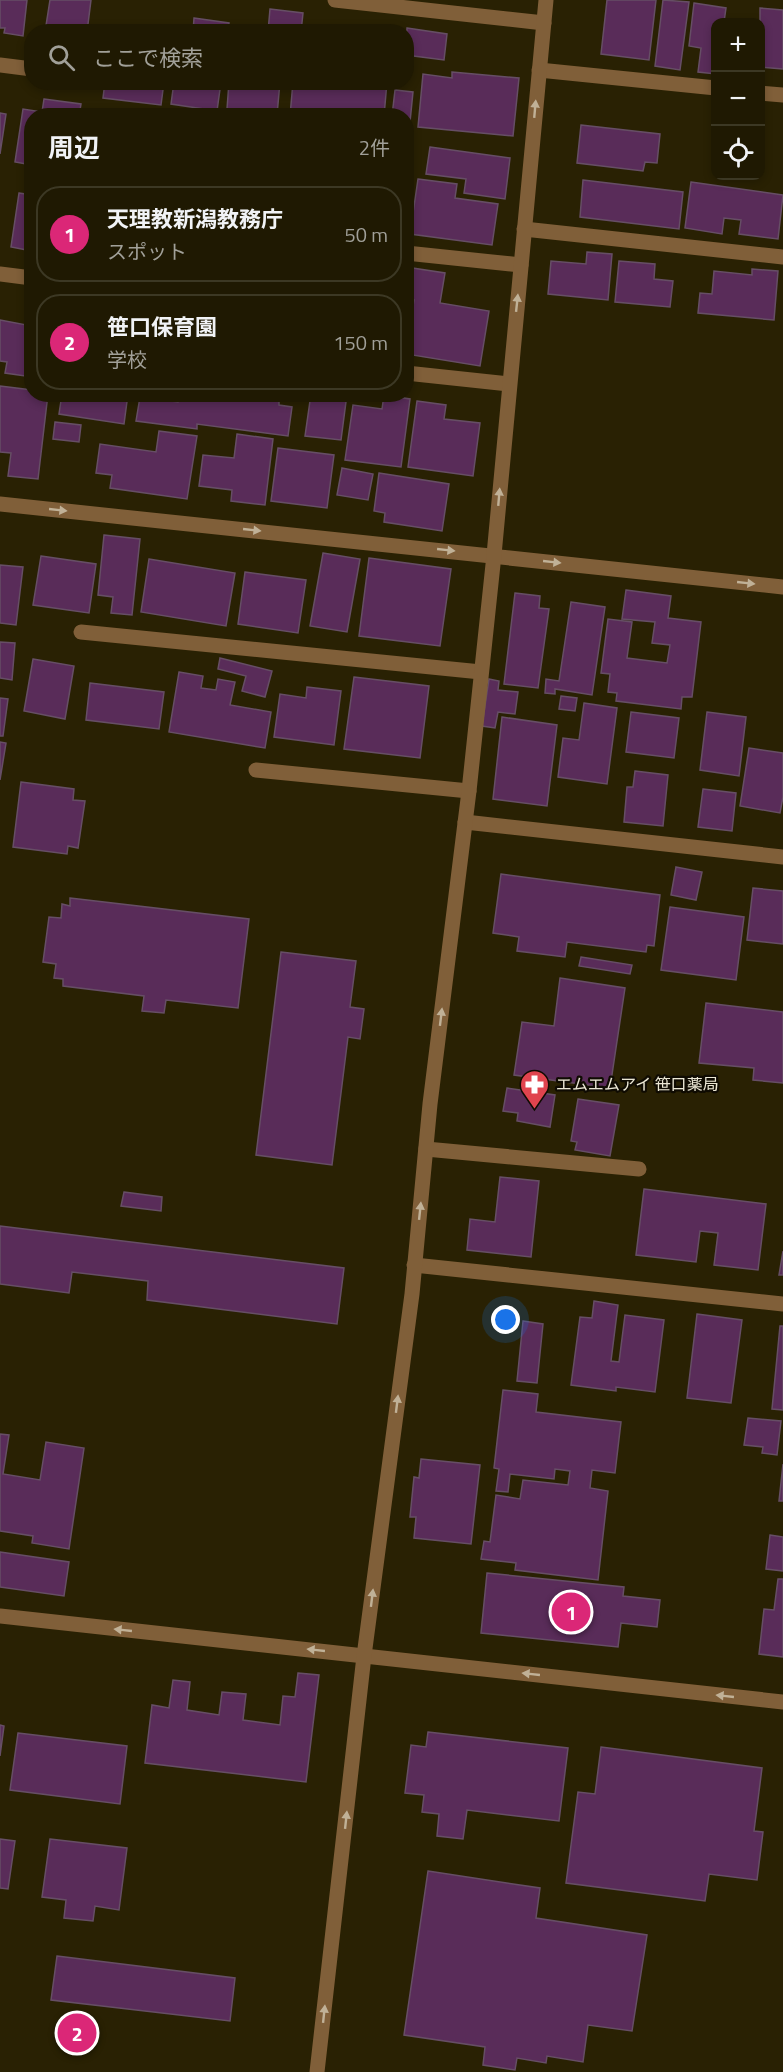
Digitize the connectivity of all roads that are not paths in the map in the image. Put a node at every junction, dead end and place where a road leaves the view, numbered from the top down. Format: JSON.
{"nodes":[{"id":1,"x":335,"y":0,"type":"edge"},
{"id":2,"x":546,"y":0,"type":"edge"},
{"id":3,"x":544,"y":22,"type":"junction"},
{"id":4,"x":0,"y":65,"type":"edge"},
{"id":5,"x":24,"y":68,"type":"edge"},
{"id":6,"x":539,"y":70,"type":"junction"},
{"id":7,"x":711,"y":87,"type":"edge"},
{"id":8,"x":765,"y":93,"type":"edge"},
{"id":9,"x":783,"y":95,"type":"edge"},
{"id":10,"x":524,"y":229,"type":"junction"},
{"id":11,"x":414,"y":254,"type":"edge"},
{"id":12,"x":783,"y":257,"type":"edge"},
{"id":13,"x":520,"y":265,"type":"junction"},
{"id":14,"x":0,"y":274,"type":"edge"},
{"id":15,"x":24,"y":277,"type":"edge"},
{"id":16,"x":414,"y":374,"type":"edge"},
{"id":17,"x":509,"y":384,"type":"junction"},
{"id":18,"x":0,"y":504,"type":"edge"},
{"id":19,"x":494,"y":555,"type":"junction"},
{"id":20,"x":783,"y":587,"type":"edge"},
{"id":21,"x":81,"y":633,"type":"dead end"},
{"id":22,"x":481,"y":672,"type":"junction"},
{"id":23,"x":256,"y":770,"type":"dead end"},
{"id":24,"x":469,"y":791,"type":"junction"},
{"id":25,"x":465,"y":822,"type":"junction"},
{"id":26,"x":783,"y":857,"type":"edge"},
{"id":27,"x":426,"y":1149,"type":"junction"},
{"id":28,"x":639,"y":1169,"type":"dead end"},
{"id":29,"x":414,"y":1265,"type":"junction"},
{"id":30,"x":783,"y":1304,"type":"edge"},
{"id":31,"x":0,"y":1616,"type":"edge"},
{"id":32,"x":364,"y":1656,"type":"junction"},
{"id":33,"x":783,"y":1702,"type":"edge"},
{"id":34,"x":317,"y":2072,"type":"edge"}],
"edges":[{"from":1,"to":3,"type":"street"},
{"from":2,"to":3,"type":"street"},
{"from":3,"to":6,"type":"street"},
{"from":4,"to":5,"type":"street"},
{"from":6,"to":7,"type":"street"},
{"from":10,"to":6,"type":"street","one_way":true},
{"from":8,"to":9,"type":"street"},
{"from":10,"to":12,"type":"street"},
{"from":10,"to":13,"type":"street"},
{"from":11,"to":13,"type":"street"},
{"from":17,"to":13,"type":"street","one_way":true},
{"from":14,"to":15,"type":"street"},
{"from":16,"to":17,"type":"street"},
{"from":19,"to":17,"type":"street","one_way":true},
{"from":18,"to":19,"type":"street","one_way":true},
{"from":19,"to":20,"type":"street","one_way":true},
{"from":19,"to":22,"type":"street"},
{"from":21,"to":22,"type":"street"},
{"from":22,"to":24,"type":"street"},
{"from":23,"to":24,"type":"street"},
{"from":24,"to":25,"type":"street"},
{"from":25,"to":26,"type":"street"},
{"from":27,"to":25,"type":"street","one_way":true},
{"from":27,"to":28,"type":"street"},
{"from":29,"to":27,"type":"street","one_way":true},
{"from":29,"to":30,"type":"street"},
{"from":32,"to":29,"type":"street","one_way":true},
{"from":32,"to":31,"type":"street","one_way":true},
{"from":33,"to":32,"type":"street","one_way":true},
{"from":34,"to":32,"type":"street","one_way":true}]}
